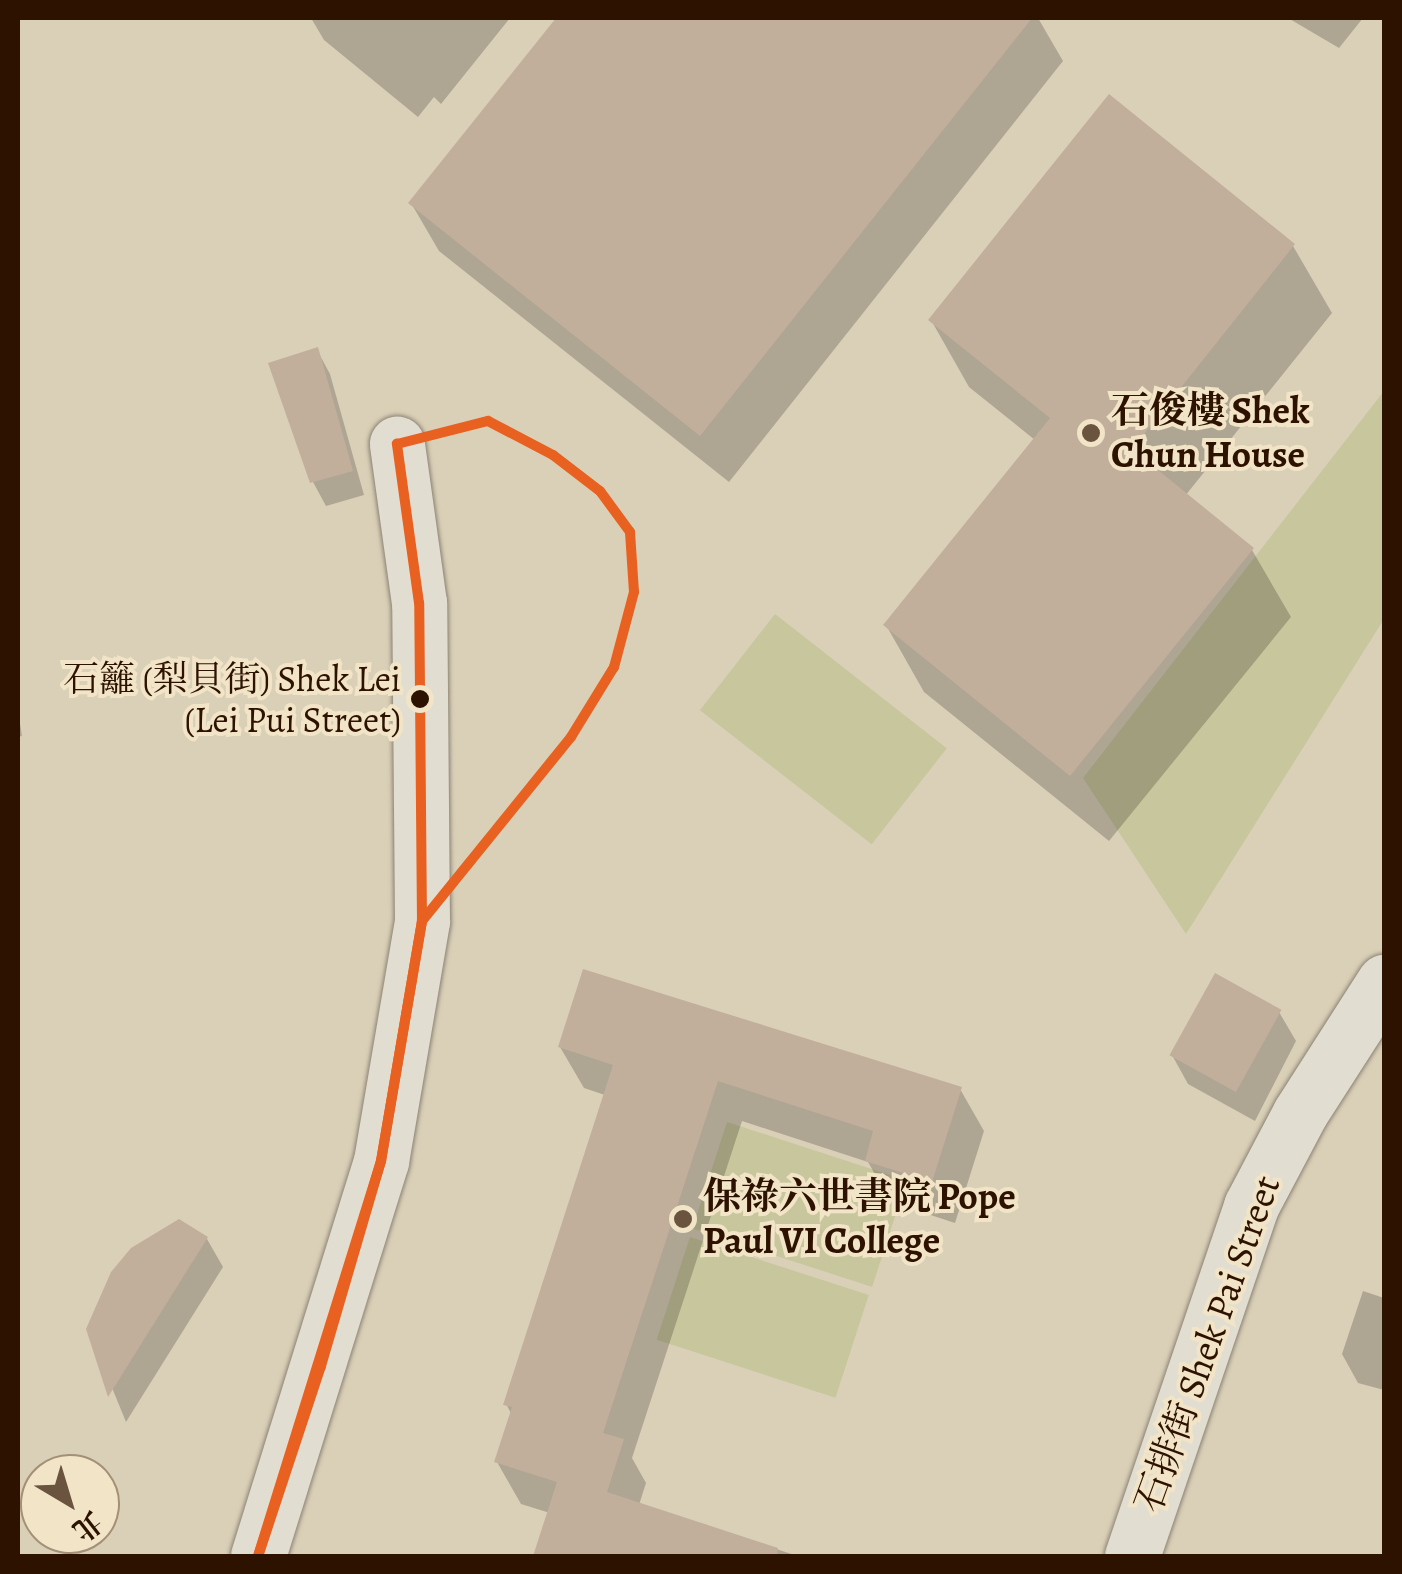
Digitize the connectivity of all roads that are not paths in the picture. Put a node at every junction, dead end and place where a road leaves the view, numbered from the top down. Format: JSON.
{"nodes":[{"id":1,"x":397,"y":444,"type":"dead end"},
{"id":2,"x":1384,"y":982,"type":"edge"},
{"id":3,"x":258,"y":1556,"type":"edge"},
{"id":4,"x":1132,"y":1556,"type":"edge"}],
"edges":[{"from":1,"to":3,"type":"street"},
{"from":2,"to":4,"type":"street","name":"石排街 Shek Pai Street"}]}
